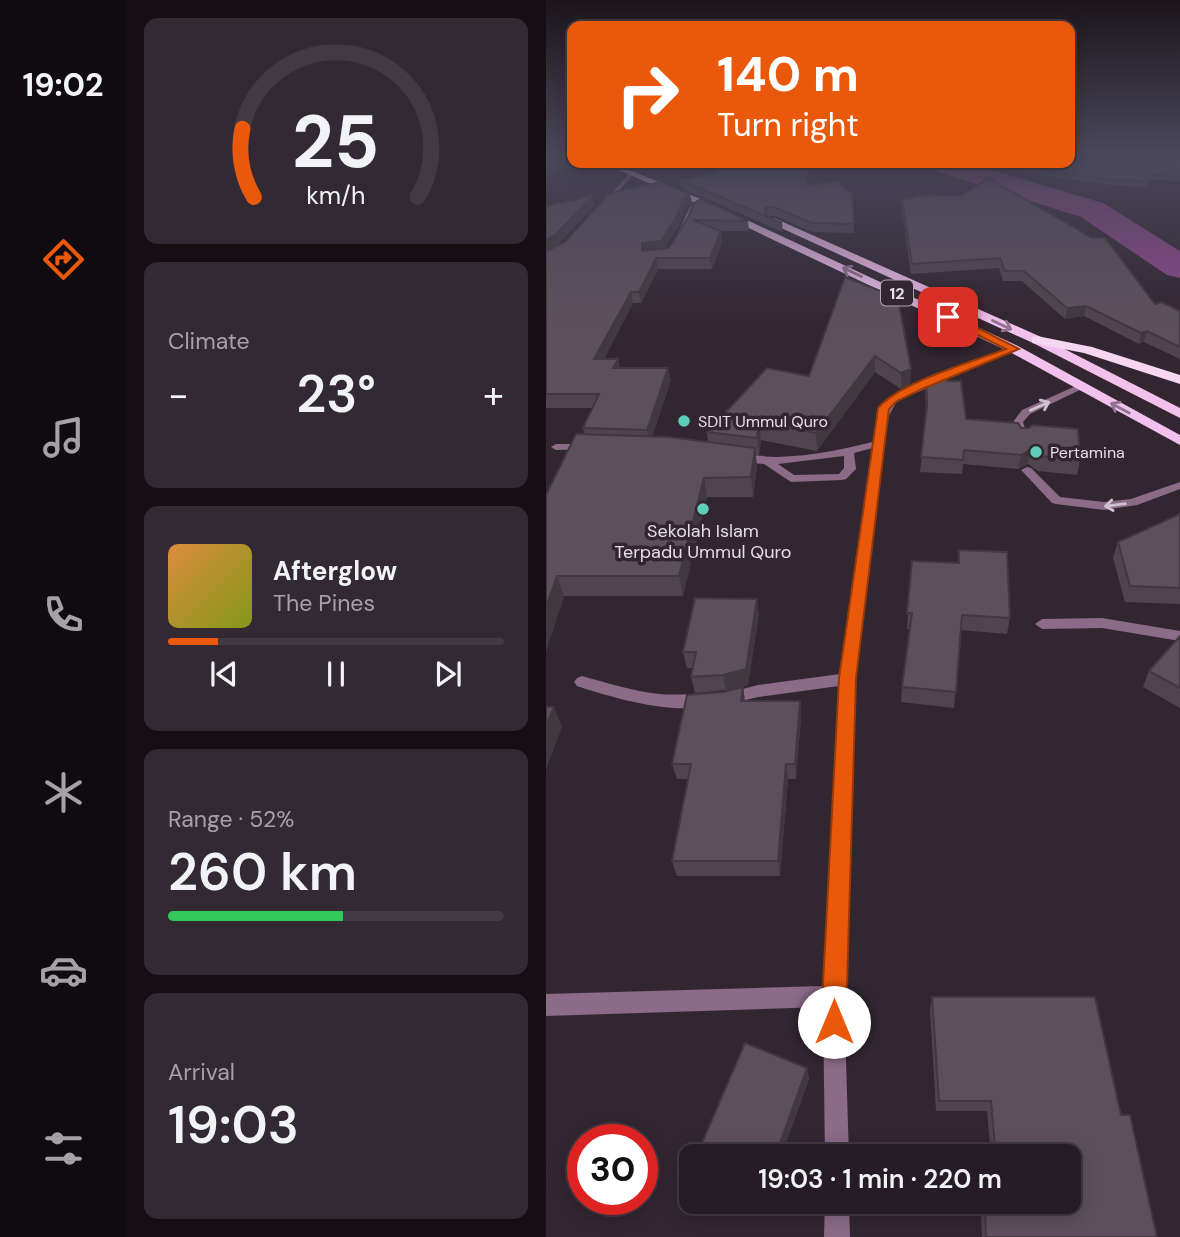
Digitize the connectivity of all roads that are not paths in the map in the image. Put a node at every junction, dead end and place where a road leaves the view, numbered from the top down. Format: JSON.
{"nodes":[{"id":1,"x":599,"y":209,"type":"edge"},
{"id":2,"x":694,"y":209,"type":"edge"},
{"id":3,"x":713,"y":209,"type":"edge"},
{"id":4,"x":597,"y":211,"type":"edge"},
{"id":5,"x":763,"y":217,"type":"edge"},
{"id":6,"x":673,"y":244,"type":"edge"},
{"id":7,"x":1037,"y":340,"type":"junction"},
{"id":8,"x":1014,"y":349,"type":"junction"},
{"id":9,"x":1180,"y":380,"type":"edge"},
{"id":10,"x":1081,"y":387,"type":"junction"},
{"id":11,"x":1180,"y":414,"type":"edge"},
{"id":12,"x":1023,"y":439,"type":"edge"},
{"id":13,"x":1180,"y":441,"type":"edge"},
{"id":14,"x":880,"y":443,"type":"junction"},
{"id":15,"x":556,"y":447,"type":"dead end"},
{"id":16,"x":595,"y":447,"type":"edge"},
{"id":17,"x":849,"y":453,"type":"junction"},
{"id":18,"x":728,"y":457,"type":"edge"},
{"id":19,"x":768,"y":462,"type":"junction"},
{"id":20,"x":1027,"y":470,"type":"edge"},
{"id":21,"x":1180,"y":485,"type":"edge"},
{"id":22,"x":1042,"y":624,"type":"dead end"},
{"id":23,"x":1180,"y":636,"type":"edge"},
{"id":24,"x":847,"y":678,"type":"junction"},
{"id":25,"x":582,"y":682,"type":"dead end"},
{"id":26,"x":833,"y":996,"type":"junction"},
{"id":27,"x":546,"y":1005,"type":"edge"},
{"id":28,"x":837,"y":1144,"type":"edge"},
{"id":29,"x":837,"y":1214,"type":"edge"},
{"id":30,"x":836,"y":1237,"type":"edge"}],
"edges":[{"from":1,"to":4,"type":"street"},
{"from":2,"to":6,"type":"street"},
{"from":8,"to":3,"type":"highway","number":"12","one_way":true},
{"from":5,"to":7,"type":"highway","number":"12","one_way":true},
{"from":7,"to":9,"type":"highway"},
{"from":7,"to":11,"type":"highway","number":"12"},
{"from":8,"to":10,"type":"highway","number":"12"},
{"from":8,"to":14,"type":"street"},
{"from":12,"to":10,"type":"street","one_way":true},
{"from":13,"to":10,"type":"highway","number":"12","one_way":true},
{"from":14,"to":17,"type":"street"},
{"from":14,"to":24,"type":"street"},
{"from":15,"to":16,"type":"street"},
{"from":17,"to":19,"type":"street"},
{"from":17,"to":19,"type":"street"},
{"from":18,"to":19,"type":"street"},
{"from":21,"to":20,"type":"street","one_way":true},
{"from":22,"to":23,"type":"street"},
{"from":24,"to":25,"type":"street"},
{"from":24,"to":26,"type":"street"},
{"from":26,"to":27,"type":"street"},
{"from":26,"to":28,"type":"street"},
{"from":29,"to":30,"type":"street"}]}
